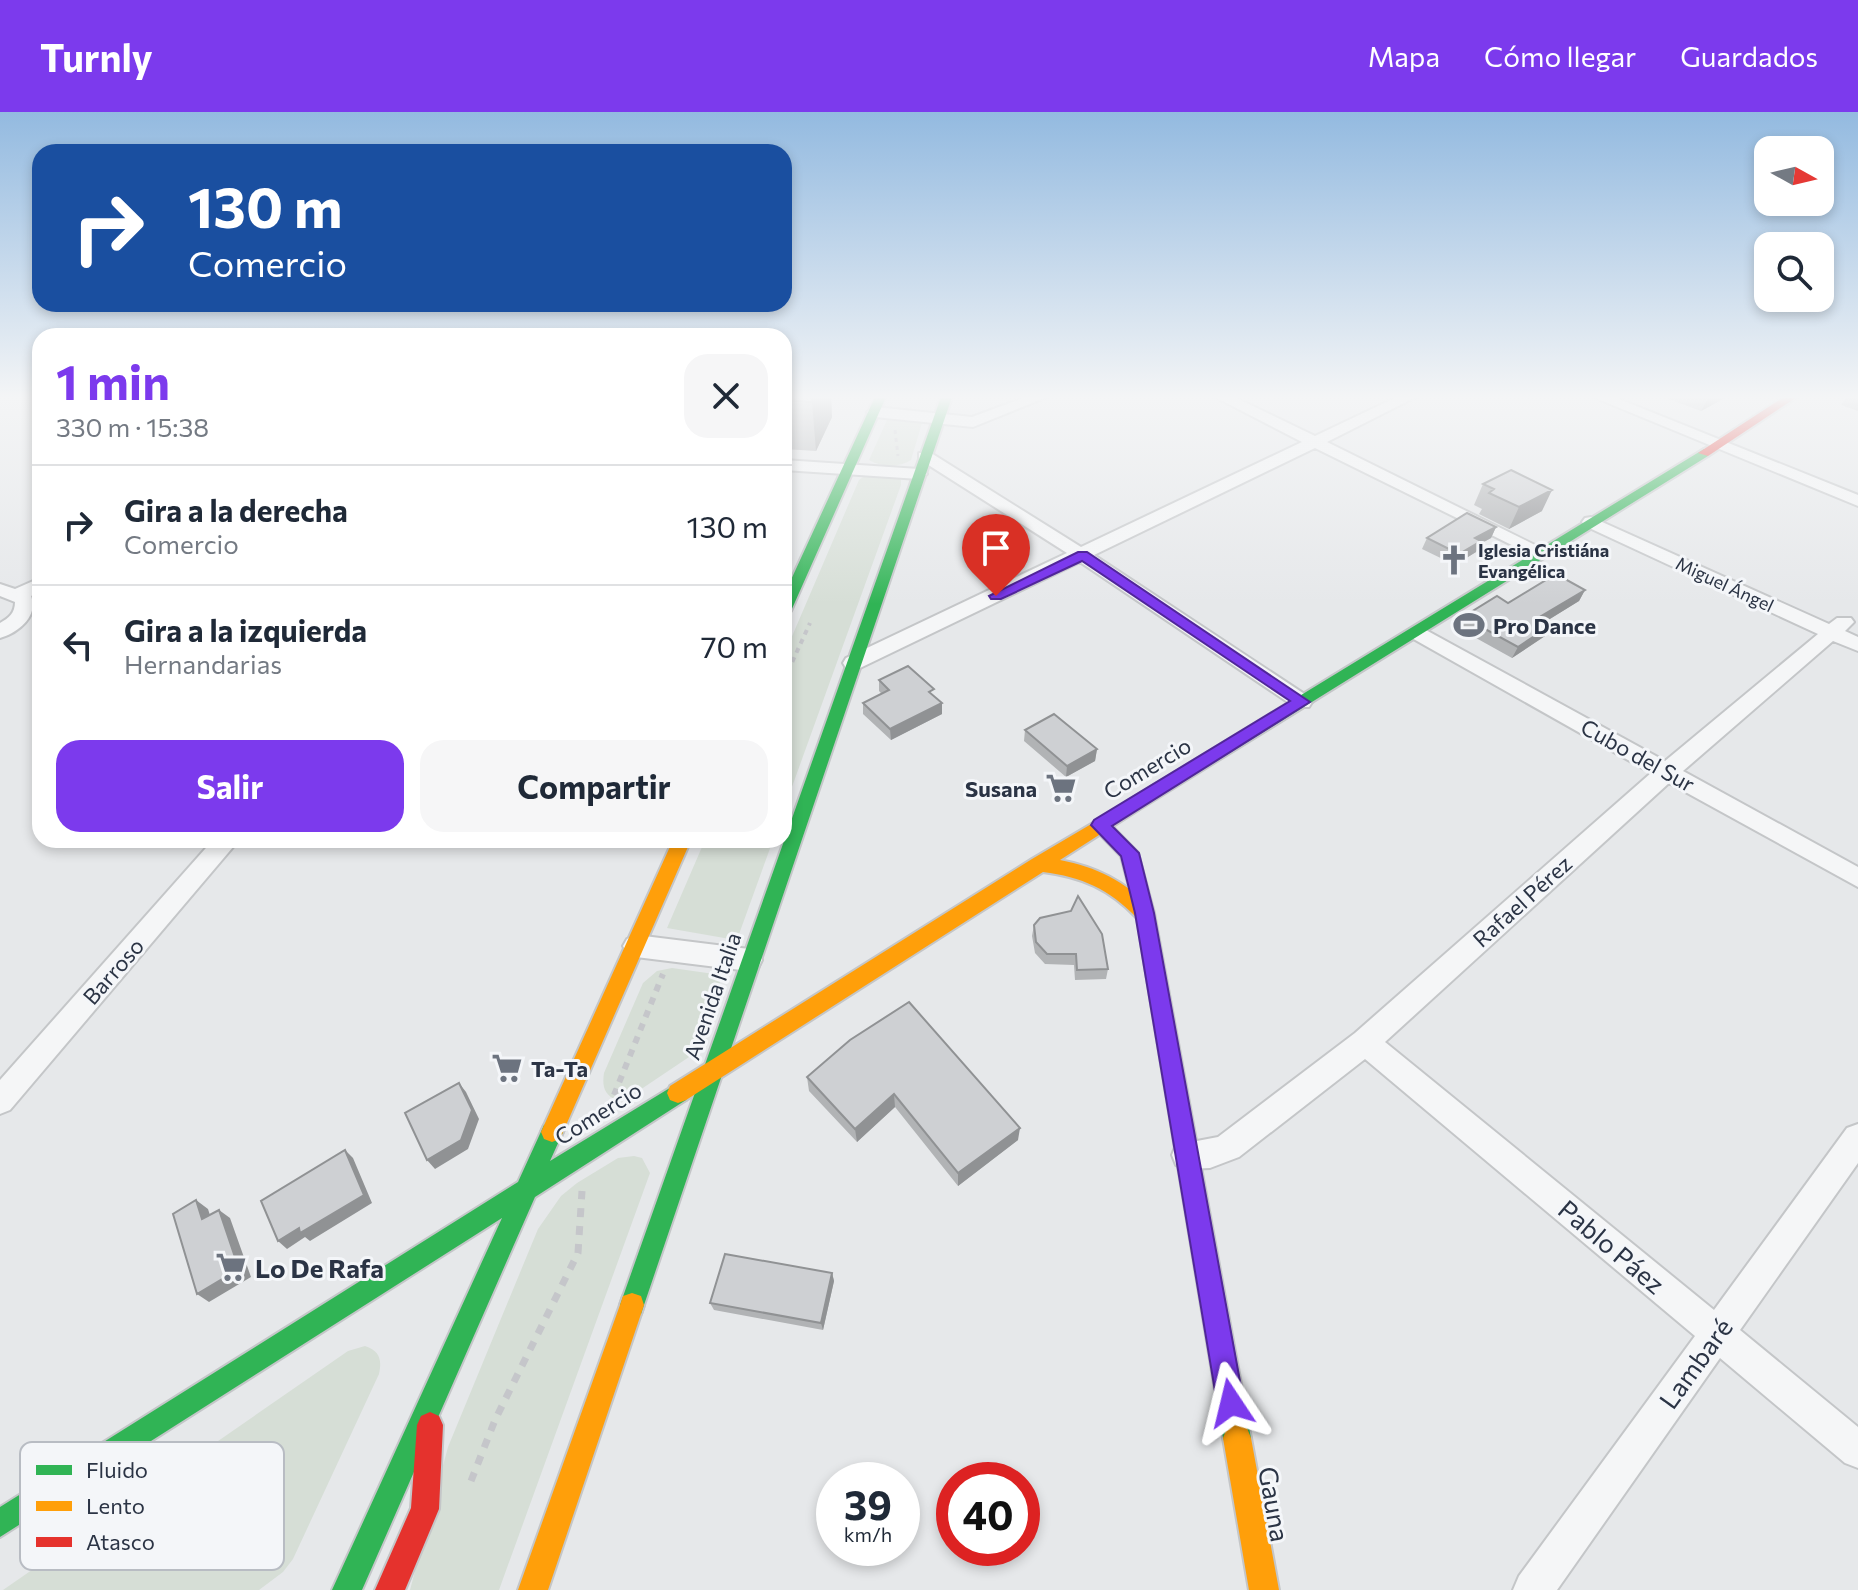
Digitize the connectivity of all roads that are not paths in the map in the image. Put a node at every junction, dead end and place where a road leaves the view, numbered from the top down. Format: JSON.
{"nodes":[{"id":1,"x":805,"y":466,"type":"edge"},
{"id":2,"x":922,"y":466,"type":"edge"},
{"id":3,"x":941,"y":466,"type":"edge"},
{"id":4,"x":1262,"y":466,"type":"edge"},
{"id":5,"x":1364,"y":466,"type":"edge"},
{"id":6,"x":1682,"y":466,"type":"edge"},
{"id":7,"x":1769,"y":466,"type":"edge"},
{"id":8,"x":849,"y":468,"type":"junction"},
{"id":9,"x":919,"y":474,"type":"junction"},
{"id":10,"x":1858,"y":501,"type":"edge"},
{"id":11,"x":1591,"y":522,"type":"junction"},
{"id":12,"x":1542,"y":553,"type":"junction"},
{"id":13,"x":1082,"y":555,"type":"junction"},
{"id":14,"x":32,"y":586,"type":"edge"},
{"id":15,"x":9,"y":592,"type":"edge"},
{"id":16,"x":792,"y":593,"type":"edge"},
{"id":17,"x":30,"y":618,"type":"edge"},
{"id":18,"x":1839,"y":628,"type":"junction"},
{"id":19,"x":0,"y":632,"type":"edge"},
{"id":20,"x":1417,"y":633,"type":"junction"},
{"id":21,"x":1858,"y":645,"type":"edge"},
{"id":22,"x":853,"y":663,"type":"junction"},
{"id":23,"x":1302,"y":702,"type":"junction"},
{"id":24,"x":1668,"y":771,"type":"junction"},
{"id":25,"x":1100,"y":825,"type":"junction"},
{"id":26,"x":792,"y":837,"type":"edge"},
{"id":27,"x":220,"y":848,"type":"edge"},
{"id":28,"x":679,"y":848,"type":"edge"},
{"id":29,"x":788,"y":848,"type":"edge"},
{"id":30,"x":1038,"y":864,"type":"junction"},
{"id":31,"x":1858,"y":878,"type":"edge"},
{"id":32,"x":1145,"y":913,"type":"junction"},
{"id":33,"x":636,"y":946,"type":"junction"},
{"id":34,"x":749,"y":960,"type":"junction"},
{"id":35,"x":1365,"y":1042,"type":"junction"},
{"id":36,"x":713,"y":1069,"type":"junction"},
{"id":37,"x":0,"y":1101,"type":"edge"},
{"id":38,"x":1858,"y":1138,"type":"edge"},
{"id":39,"x":1187,"y":1155,"type":"junction"},
{"id":40,"x":530,"y":1184,"type":"junction"},
{"id":41,"x":1716,"y":1332,"type":"junction"},
{"id":42,"x":432,"y":1398,"type":"junction"},
{"id":43,"x":127,"y":1442,"type":"edge"},
{"id":44,"x":1858,"y":1450,"type":"edge"},
{"id":45,"x":20,"y":1510,"type":"edge"},
{"id":46,"x":0,"y":1523,"type":"edge"},
{"id":47,"x":347,"y":1590,"type":"edge"},
{"id":48,"x":390,"y":1590,"type":"edge"},
{"id":49,"x":533,"y":1590,"type":"edge"},
{"id":50,"x":1264,"y":1590,"type":"edge"},
{"id":51,"x":1533,"y":1590,"type":"edge"}],
"edges":[{"from":1,"to":8,"type":"street"},
{"from":2,"to":9,"type":"street","name":"Avenida Italia"},
{"from":3,"to":13,"type":"street"},
{"from":4,"to":13,"type":"street"},
{"from":5,"to":12,"type":"street"},
{"from":6,"to":11,"type":"street","name":"Comercio"},
{"from":7,"to":10,"type":"street"},
{"from":8,"to":9,"type":"street"},
{"from":8,"to":16,"type":"street"},
{"from":9,"to":22,"type":"street","name":"Avenida Italia"},
{"from":11,"to":12,"type":"street","name":"Comercio"},
{"from":11,"to":18,"type":"street","name":"Miguel Ángel"},
{"from":12,"to":20,"type":"street","name":"Comercio"},
{"from":13,"to":22,"type":"street"},
{"from":13,"to":23,"type":"street"},
{"from":14,"to":15,"type":"street"},
{"from":15,"to":17,"type":"street"},
{"from":17,"to":19,"type":"street"},
{"from":18,"to":21,"type":"street","name":"Miguel Ángel"},
{"from":18,"to":24,"type":"street","name":"Rafael Pérez"},
{"from":20,"to":23,"type":"street","name":"Comercio"},
{"from":20,"to":24,"type":"street","name":"Cubo del Sur"},
{"from":22,"to":26,"type":"street","name":"Avenida Italia"},
{"from":23,"to":25,"type":"street","name":"Comercio"},
{"from":24,"to":31,"type":"street","name":"Cubo del Sur"},
{"from":24,"to":35,"type":"street","name":"Rafael Pérez"},
{"from":25,"to":30,"type":"street","name":"Comercio"},
{"from":25,"to":32,"type":"street","name":"Gauna"},
{"from":27,"to":37,"type":"street","name":"Barroso"},
{"from":28,"to":33,"type":"street"},
{"from":29,"to":34,"type":"street","name":"Avenida Italia"},
{"from":30,"to":32,"type":"street"},
{"from":30,"to":36,"type":"street","name":"Comercio"},
{"from":32,"to":39,"type":"street","name":"Gauna"},
{"from":33,"to":34,"type":"street"},
{"from":33,"to":40,"type":"street"},
{"from":34,"to":36,"type":"street","name":"Avenida Italia"},
{"from":35,"to":39,"type":"street","name":"Rafael Pérez"},
{"from":35,"to":41,"type":"street","name":"Pablo Páez"},
{"from":36,"to":40,"type":"street","name":"Comercio"},
{"from":36,"to":49,"type":"street","name":"Avenida Italia"},
{"from":38,"to":41,"type":"street","name":"Lambaré"},
{"from":39,"to":50,"type":"street","name":"Gauna"},
{"from":40,"to":42,"type":"street"},
{"from":40,"to":43,"type":"street","name":"Comercio"},
{"from":41,"to":44,"type":"street","name":"Pablo Páez"},
{"from":41,"to":51,"type":"street","name":"Lambaré"},
{"from":42,"to":47,"type":"street"},
{"from":42,"to":48,"type":"street"},
{"from":45,"to":46,"type":"street","name":"Comercio"}]}
